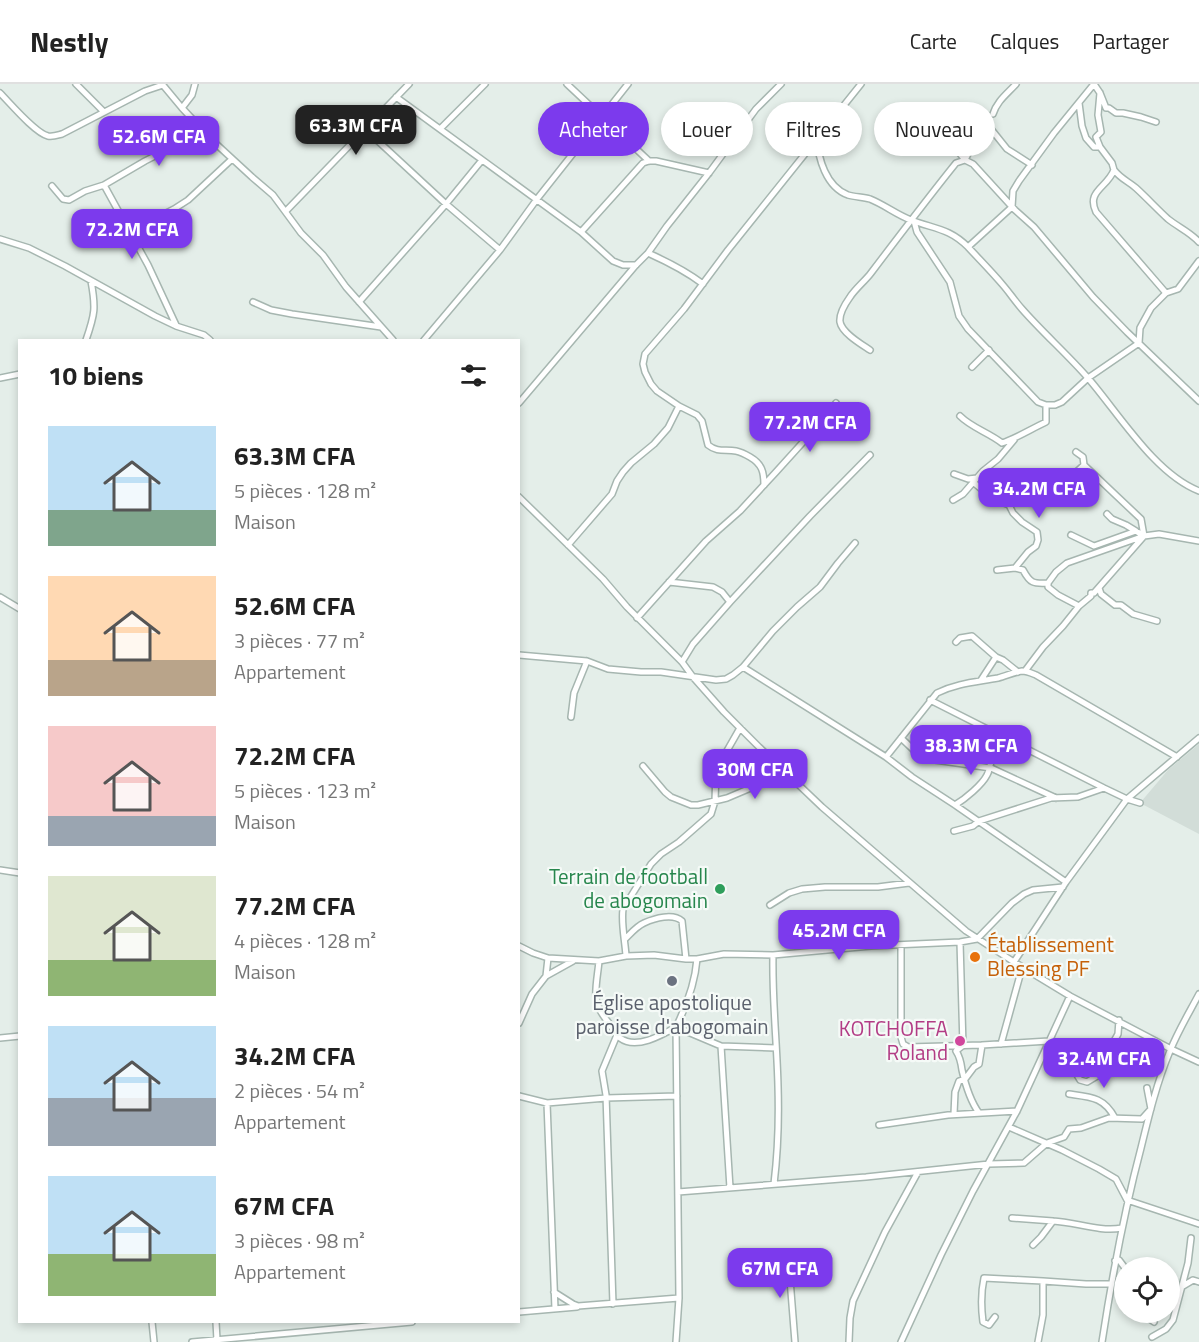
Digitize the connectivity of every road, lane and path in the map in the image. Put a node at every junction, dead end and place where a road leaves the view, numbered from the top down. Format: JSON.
{"nodes":[{"id":1,"x":76,"y":84,"type":"edge"},
{"id":2,"x":162,"y":84,"type":"edge"},
{"id":3,"x":195,"y":84,"type":"edge"},
{"id":4,"x":409,"y":84,"type":"edge"},
{"id":5,"x":486,"y":84,"type":"edge"},
{"id":6,"x":567,"y":84,"type":"edge"},
{"id":7,"x":628,"y":84,"type":"edge"},
{"id":8,"x":781,"y":84,"type":"edge"},
{"id":9,"x":861,"y":84,"type":"edge"},
{"id":10,"x":1016,"y":84,"type":"edge"},
{"id":11,"x":1094,"y":84,"type":"edge"},
{"id":12,"x":0,"y":93,"type":"edge"},
{"id":13,"x":1100,"y":93,"type":"junction"},
{"id":14,"x":396,"y":97,"type":"junction"},
{"id":15,"x":586,"y":102,"type":"edge"},
{"id":16,"x":613,"y":102,"type":"edge"},
{"id":17,"x":846,"y":102,"type":"edge"},
{"id":18,"x":1079,"y":103,"type":"junction"},
{"id":19,"x":182,"y":108,"type":"junction"},
{"id":20,"x":995,"y":109,"type":"edge"},
{"id":21,"x":104,"y":112,"type":"junction"},
{"id":22,"x":1156,"y":122,"type":"dead end"},
{"id":23,"x":365,"y":129,"type":"junction"},
{"id":24,"x":440,"y":129,"type":"junction"},
{"id":25,"x":204,"y":131,"type":"junction"},
{"id":26,"x":995,"y":134,"type":"edge"},
{"id":27,"x":1100,"y":147,"type":"junction"},
{"id":28,"x":570,"y":156,"type":"edge"},
{"id":29,"x":644,"y":156,"type":"edge"},
{"id":30,"x":803,"y":156,"type":"edge"},
{"id":31,"x":819,"y":156,"type":"edge"},
{"id":32,"x":962,"y":156,"type":"edge"},
{"id":33,"x":967,"y":156,"type":"edge"},
{"id":34,"x":232,"y":159,"type":"junction"},
{"id":35,"x":482,"y":160,"type":"junction"},
{"id":36,"x":965,"y":160,"type":"junction"},
{"id":37,"x":649,"y":161,"type":"junction"},
{"id":38,"x":1032,"y":165,"type":"junction"},
{"id":39,"x":1114,"y":170,"type":"junction"},
{"id":40,"x":709,"y":173,"type":"junction"},
{"id":41,"x":104,"y":185,"type":"junction"},
{"id":42,"x":52,"y":186,"type":"dead end"},
{"id":43,"x":1013,"y":191,"type":"junction"},
{"id":44,"x":1000,"y":194,"type":"junction"},
{"id":45,"x":537,"y":199,"type":"junction"},
{"id":46,"x":446,"y":204,"type":"junction"},
{"id":47,"x":1012,"y":207,"type":"junction"},
{"id":48,"x":286,"y":211,"type":"junction"},
{"id":49,"x":912,"y":221,"type":"junction"},
{"id":50,"x":129,"y":232,"type":"junction"},
{"id":51,"x":581,"y":232,"type":"junction"},
{"id":52,"x":0,"y":239,"type":"edge"},
{"id":53,"x":1199,"y":242,"type":"edge"},
{"id":54,"x":968,"y":247,"type":"junction"},
{"id":55,"x":500,"y":250,"type":"junction"},
{"id":56,"x":648,"y":253,"type":"junction"},
{"id":57,"x":1199,"y":261,"type":"edge"},
{"id":58,"x":636,"y":265,"type":"junction"},
{"id":59,"x":91,"y":281,"type":"junction"},
{"id":60,"x":703,"y":284,"type":"junction"},
{"id":61,"x":1166,"y":292,"type":"junction"},
{"id":62,"x":253,"y":303,"type":"dead end"},
{"id":63,"x":359,"y":303,"type":"junction"},
{"id":64,"x":176,"y":326,"type":"junction"},
{"id":65,"x":382,"y":328,"type":"junction"},
{"id":66,"x":86,"y":339,"type":"edge"},
{"id":67,"x":209,"y":339,"type":"edge"},
{"id":68,"x":392,"y":339,"type":"edge"},
{"id":69,"x":425,"y":339,"type":"edge"},
{"id":70,"x":1139,"y":343,"type":"junction"},
{"id":71,"x":870,"y":350,"type":"dead end"},
{"id":72,"x":989,"y":350,"type":"junction"},
{"id":73,"x":972,"y":367,"type":"dead end"},
{"id":74,"x":18,"y":375,"type":"edge"},
{"id":75,"x":0,"y":378,"type":"edge"},
{"id":76,"x":1088,"y":378,"type":"junction"},
{"id":77,"x":1198,"y":398,"type":"edge"},
{"id":78,"x":520,"y":402,"type":"edge"},
{"id":79,"x":836,"y":403,"type":"dead end"},
{"id":80,"x":1046,"y":405,"type":"junction"},
{"id":81,"x":679,"y":406,"type":"junction"},
{"id":82,"x":960,"y":416,"type":"dead end"},
{"id":83,"x":1015,"y":439,"type":"junction"},
{"id":84,"x":1076,"y":452,"type":"dead end"},
{"id":85,"x":870,"y":455,"type":"dead end"},
{"id":86,"x":1084,"y":465,"type":"junction"},
{"id":87,"x":954,"y":474,"type":"dead end"},
{"id":88,"x":975,"y":480,"type":"junction"},
{"id":89,"x":764,"y":486,"type":"junction"},
{"id":90,"x":1199,"y":491,"type":"edge"},
{"id":91,"x":1041,"y":492,"type":"dead end"},
{"id":92,"x":520,"y":498,"type":"edge"},
{"id":93,"x":953,"y":500,"type":"dead end"},
{"id":94,"x":1107,"y":514,"type":"dead end"},
{"id":95,"x":1136,"y":531,"type":"junction"},
{"id":96,"x":1071,"y":535,"type":"dead end"},
{"id":97,"x":1144,"y":536,"type":"junction"},
{"id":98,"x":1199,"y":541,"type":"edge"},
{"id":99,"x":855,"y":543,"type":"dead end"},
{"id":100,"x":568,"y":545,"type":"junction"},
{"id":101,"x":1015,"y":568,"type":"junction"},
{"id":102,"x":997,"y":570,"type":"dead end"},
{"id":103,"x":669,"y":582,"type":"junction"},
{"id":104,"x":1048,"y":583,"type":"junction"},
{"id":105,"x":1099,"y":588,"type":"junction"},
{"id":106,"x":0,"y":597,"type":"edge"},
{"id":107,"x":730,"y":602,"type":"junction"},
{"id":108,"x":1079,"y":606,"type":"junction"},
{"id":109,"x":18,"y":608,"type":"edge"},
{"id":110,"x":638,"y":618,"type":"junction"},
{"id":111,"x":1157,"y":621,"type":"dead end"},
{"id":112,"x":956,"y":642,"type":"dead end"},
{"id":113,"x":520,"y":655,"type":"edge"},
{"id":114,"x":996,"y":657,"type":"junction"},
{"id":115,"x":587,"y":661,"type":"junction"},
{"id":116,"x":682,"y":662,"type":"junction"},
{"id":117,"x":743,"y":667,"type":"junction"},
{"id":118,"x":1026,"y":671,"type":"junction"},
{"id":119,"x":1018,"y":672,"type":"junction"},
{"id":120,"x":693,"y":677,"type":"junction"},
{"id":121,"x":981,"y":680,"type":"junction"},
{"id":122,"x":930,"y":700,"type":"junction"},
{"id":123,"x":571,"y":717,"type":"dead end"},
{"id":124,"x":740,"y":728,"type":"junction"},
{"id":125,"x":901,"y":738,"type":"junction"},
{"id":126,"x":1199,"y":738,"type":"edge"},
{"id":127,"x":1010,"y":740,"type":"junction"},
{"id":128,"x":886,"y":757,"type":"junction"},
{"id":129,"x":1177,"y":757,"type":"junction"},
{"id":130,"x":643,"y":766,"type":"dead end"},
{"id":131,"x":988,"y":767,"type":"junction"},
{"id":132,"x":786,"y":773,"type":"junction"},
{"id":133,"x":1104,"y":788,"type":"junction"},
{"id":134,"x":1056,"y":798,"type":"junction"},
{"id":135,"x":1127,"y":799,"type":"junction"},
{"id":136,"x":715,"y":801,"type":"junction"},
{"id":137,"x":1140,"y":803,"type":"dead end"},
{"id":138,"x":955,"y":805,"type":"junction"},
{"id":139,"x":979,"y":821,"type":"junction"},
{"id":140,"x":954,"y":831,"type":"dead end"},
{"id":141,"x":0,"y":870,"type":"edge"},
{"id":142,"x":18,"y":873,"type":"edge"},
{"id":143,"x":909,"y":884,"type":"junction"},
{"id":144,"x":1064,"y":885,"type":"junction"},
{"id":145,"x":770,"y":905,"type":"dead end"},
{"id":146,"x":625,"y":939,"type":"junction"},
{"id":147,"x":977,"y":939,"type":"junction"},
{"id":148,"x":960,"y":942,"type":"junction"},
{"id":149,"x":901,"y":945,"type":"junction"},
{"id":150,"x":520,"y":946,"type":"edge"},
{"id":151,"x":626,"y":956,"type":"junction"},
{"id":152,"x":773,"y":956,"type":"junction"},
{"id":153,"x":548,"y":958,"type":"junction"},
{"id":154,"x":686,"y":959,"type":"junction"},
{"id":155,"x":697,"y":959,"type":"junction"},
{"id":156,"x":574,"y":960,"type":"junction"},
{"id":157,"x":599,"y":961,"type":"junction"},
{"id":158,"x":1014,"y":962,"type":"junction"},
{"id":159,"x":1022,"y":968,"type":"junction"},
{"id":160,"x":546,"y":976,"type":"junction"},
{"id":161,"x":1199,"y":994,"type":"edge"},
{"id":162,"x":1070,"y":996,"type":"junction"},
{"id":163,"x":522,"y":1009,"type":"edge"},
{"id":164,"x":1119,"y":1020,"type":"junction"},
{"id":165,"x":676,"y":1028,"type":"junction"},
{"id":166,"x":617,"y":1035,"type":"junction"},
{"id":167,"x":18,"y":1036,"type":"edge"},
{"id":168,"x":0,"y":1038,"type":"edge"},
{"id":169,"x":1049,"y":1041,"type":"junction"},
{"id":170,"x":1001,"y":1044,"type":"junction"},
{"id":171,"x":982,"y":1045,"type":"junction"},
{"id":172,"x":721,"y":1046,"type":"junction"},
{"id":173,"x":963,"y":1046,"type":"junction"},
{"id":174,"x":776,"y":1048,"type":"junction"},
{"id":175,"x":1171,"y":1048,"type":"junction"},
{"id":176,"x":1199,"y":1062,"type":"edge"},
{"id":177,"x":1074,"y":1070,"type":"dead end"},
{"id":178,"x":965,"y":1079,"type":"junction"},
{"id":179,"x":1147,"y":1088,"type":"dead end"},
{"id":180,"x":1069,"y":1094,"type":"dead end"},
{"id":181,"x":520,"y":1096,"type":"edge"},
{"id":182,"x":677,"y":1096,"type":"junction"},
{"id":183,"x":606,"y":1098,"type":"junction"},
{"id":184,"x":547,"y":1103,"type":"junction"},
{"id":185,"x":1151,"y":1108,"type":"junction"},
{"id":186,"x":1017,"y":1111,"type":"junction"},
{"id":187,"x":979,"y":1113,"type":"junction"},
{"id":188,"x":954,"y":1114,"type":"junction"},
{"id":189,"x":1115,"y":1118,"type":"junction"},
{"id":190,"x":879,"y":1125,"type":"dead end"},
{"id":191,"x":1009,"y":1127,"type":"junction"},
{"id":192,"x":1047,"y":1143,"type":"junction"},
{"id":193,"x":989,"y":1164,"type":"junction"},
{"id":194,"x":918,"y":1172,"type":"junction"},
{"id":195,"x":774,"y":1184,"type":"junction"},
{"id":196,"x":730,"y":1188,"type":"junction"},
{"id":197,"x":678,"y":1192,"type":"junction"},
{"id":198,"x":1127,"y":1200,"type":"junction"},
{"id":199,"x":1012,"y":1218,"type":"dead end"},
{"id":200,"x":1053,"y":1221,"type":"junction"},
{"id":201,"x":1199,"y":1224,"type":"edge"},
{"id":202,"x":1122,"y":1228,"type":"junction"},
{"id":203,"x":1191,"y":1238,"type":"dead end"},
{"id":204,"x":1033,"y":1245,"type":"dead end"},
{"id":205,"x":788,"y":1254,"type":"dead end"},
{"id":206,"x":1116,"y":1257,"type":"edge"},
{"id":207,"x":1114,"y":1267,"type":"edge"},
{"id":208,"x":1043,"y":1281,"type":"junction"},
{"id":209,"x":1199,"y":1282,"type":"edge"},
{"id":210,"x":1111,"y":1284,"type":"junction"},
{"id":211,"x":1183,"y":1286,"type":"junction"},
{"id":212,"x":554,"y":1292,"type":"junction"},
{"id":213,"x":679,"y":1298,"type":"junction"},
{"id":214,"x":613,"y":1304,"type":"junction"},
{"id":215,"x":578,"y":1306,"type":"junction"},
{"id":216,"x":555,"y":1308,"type":"junction"},
{"id":217,"x":520,"y":1312,"type":"edge"},
{"id":218,"x":995,"y":1317,"type":"dead end"},
{"id":219,"x":152,"y":1323,"type":"edge"},
{"id":220,"x":216,"y":1323,"type":"edge"},
{"id":221,"x":326,"y":1323,"type":"edge"},
{"id":222,"x":400,"y":1323,"type":"edge"},
{"id":223,"x":327,"y":1329,"type":"junction"},
{"id":224,"x":1152,"y":1337,"type":"dead end"},
{"id":225,"x":218,"y":1340,"type":"junction"},
{"id":226,"x":154,"y":1342,"type":"edge"},
{"id":227,"x":192,"y":1342,"type":"edge"},
{"id":228,"x":676,"y":1342,"type":"edge"},
{"id":229,"x":795,"y":1342,"type":"edge"},
{"id":230,"x":849,"y":1342,"type":"edge"},
{"id":231,"x":901,"y":1342,"type":"edge"},
{"id":232,"x":1038,"y":1342,"type":"edge"},
{"id":233,"x":1102,"y":1342,"type":"edge"}],
"edges":[{"from":1,"to":21,"type":"street"},
{"from":2,"to":19,"type":"street"},
{"from":2,"to":21,"type":"street"},
{"from":3,"to":19,"type":"street"},
{"from":4,"to":14,"type":"street"},
{"from":5,"to":24,"type":"street"},
{"from":6,"to":15,"type":"street"},
{"from":7,"to":16,"type":"street"},
{"from":8,"to":40,"type":"street"},
{"from":9,"to":17,"type":"street"},
{"from":10,"to":20,"type":"street"},
{"from":11,"to":13,"type":"street"},
{"from":11,"to":18,"type":"street"},
{"from":12,"to":21,"type":"street"},
{"from":13,"to":22,"type":"street"},
{"from":13,"to":27,"type":"street"},
{"from":14,"to":23,"type":"street"},
{"from":14,"to":24,"type":"street"},
{"from":18,"to":27,"type":"street"},
{"from":18,"to":38,"type":"street"},
{"from":19,"to":25,"type":"street"},
{"from":23,"to":46,"type":"street"},
{"from":23,"to":48,"type":"street"},
{"from":24,"to":35,"type":"street"},
{"from":25,"to":34,"type":"street"},
{"from":25,"to":41,"type":"street"},
{"from":26,"to":38,"type":"street"},
{"from":27,"to":39,"type":"street"},
{"from":28,"to":45,"type":"street"},
{"from":29,"to":37,"type":"street"},
{"from":30,"to":60,"type":"street"},
{"from":31,"to":49,"type":"street"},
{"from":32,"to":36,"type":"street"},
{"from":33,"to":36,"type":"street"},
{"from":34,"to":48,"type":"street"},
{"from":34,"to":50,"type":"street"},
{"from":35,"to":45,"type":"street"},
{"from":35,"to":46,"type":"street"},
{"from":36,"to":44,"type":"street"},
{"from":36,"to":49,"type":"street"},
{"from":37,"to":40,"type":"street"},
{"from":37,"to":51,"type":"street"},
{"from":38,"to":43,"type":"street"},
{"from":39,"to":53,"type":"street"},
{"from":39,"to":61,"type":"street"},
{"from":40,"to":56,"type":"street"},
{"from":41,"to":42,"type":"street"},
{"from":41,"to":50,"type":"street"},
{"from":43,"to":44,"type":"street"},
{"from":43,"to":47,"type":"street"},
{"from":44,"to":47,"type":"street"},
{"from":45,"to":51,"type":"street"},
{"from":45,"to":55,"type":"street"},
{"from":46,"to":55,"type":"street"},
{"from":46,"to":63,"type":"street"},
{"from":47,"to":54,"type":"street"},
{"from":47,"to":70,"type":"street"},
{"from":48,"to":63,"type":"street"},
{"from":49,"to":54,"type":"street"},
{"from":49,"to":71,"type":"street"},
{"from":49,"to":72,"type":"street"},
{"from":50,"to":64,"type":"street"},
{"from":51,"to":58,"type":"street"},
{"from":52,"to":59,"type":"street"},
{"from":54,"to":76,"type":"street"},
{"from":55,"to":69,"type":"street"},
{"from":56,"to":58,"type":"street"},
{"from":56,"to":60,"type":"street"},
{"from":57,"to":61,"type":"street"},
{"from":58,"to":78,"type":"street"},
{"from":59,"to":64,"type":"street"},
{"from":59,"to":66,"type":"street"},
{"from":60,"to":81,"type":"street"},
{"from":61,"to":70,"type":"street"},
{"from":62,"to":65,"type":"street"},
{"from":63,"to":65,"type":"street"},
{"from":64,"to":67,"type":"street"},
{"from":65,"to":68,"type":"street"},
{"from":70,"to":76,"type":"street"},
{"from":70,"to":77,"type":"street"},
{"from":72,"to":73,"type":"street"},
{"from":72,"to":80,"type":"street"},
{"from":74,"to":75,"type":"street"},
{"from":76,"to":80,"type":"street"},
{"from":76,"to":90,"type":"street"},
{"from":79,"to":89,"type":"street"},
{"from":80,"to":83,"type":"street"},
{"from":81,"to":89,"type":"street"},
{"from":81,"to":100,"type":"street"},
{"from":82,"to":83,"type":"street"},
{"from":83,"to":88,"type":"street"},
{"from":84,"to":86,"type":"street"},
{"from":85,"to":107,"type":"street"},
{"from":86,"to":91,"type":"street"},
{"from":86,"to":97,"type":"street"},
{"from":87,"to":88,"type":"street"},
{"from":88,"to":93,"type":"street"},
{"from":88,"to":101,"type":"street"},
{"from":89,"to":103,"type":"street"},
{"from":92,"to":100,"type":"street"},
{"from":94,"to":95,"type":"street"},
{"from":95,"to":96,"type":"street"},
{"from":95,"to":97,"type":"street"},
{"from":97,"to":98,"type":"street"},
{"from":97,"to":104,"type":"street"},
{"from":97,"to":105,"type":"street"},
{"from":99,"to":117,"type":"street"},
{"from":100,"to":110,"type":"street"},
{"from":101,"to":102,"type":"street"},
{"from":101,"to":104,"type":"street"},
{"from":103,"to":107,"type":"street"},
{"from":103,"to":110,"type":"street"},
{"from":104,"to":108,"type":"street"},
{"from":105,"to":108,"type":"street"},
{"from":105,"to":111,"type":"street"},
{"from":106,"to":109,"type":"street"},
{"from":107,"to":116,"type":"street"},
{"from":108,"to":118,"type":"street"},
{"from":110,"to":116,"type":"street"},
{"from":112,"to":114,"type":"street"},
{"from":113,"to":115,"type":"street"},
{"from":114,"to":119,"type":"street"},
{"from":114,"to":121,"type":"street"},
{"from":115,"to":120,"type":"street"},
{"from":115,"to":123,"type":"street"},
{"from":116,"to":120,"type":"street"},
{"from":117,"to":120,"type":"street"},
{"from":117,"to":128,"type":"street"},
{"from":118,"to":119,"type":"street"},
{"from":118,"to":129,"type":"street"},
{"from":119,"to":121,"type":"street"},
{"from":120,"to":124,"type":"street"},
{"from":121,"to":122,"type":"street"},
{"from":122,"to":125,"type":"street"},
{"from":122,"to":127,"type":"street"},
{"from":124,"to":132,"type":"street"},
{"from":124,"to":136,"type":"street"},
{"from":125,"to":128,"type":"street"},
{"from":125,"to":131,"type":"street"},
{"from":126,"to":129,"type":"street"},
{"from":127,"to":131,"type":"street"},
{"from":127,"to":133,"type":"street"},
{"from":128,"to":138,"type":"street"},
{"from":129,"to":135,"type":"street"},
{"from":130,"to":136,"type":"street"},
{"from":131,"to":134,"type":"street"},
{"from":131,"to":138,"type":"street"},
{"from":132,"to":136,"type":"street"},
{"from":132,"to":143,"type":"street"},
{"from":133,"to":134,"type":"street"},
{"from":133,"to":135,"type":"street"},
{"from":134,"to":139,"type":"street"},
{"from":135,"to":137,"type":"street"},
{"from":135,"to":144,"type":"street"},
{"from":136,"to":146,"type":"street"},
{"from":138,"to":139,"type":"street"},
{"from":139,"to":140,"type":"street"},
{"from":139,"to":144,"type":"street"},
{"from":141,"to":142,"type":"street"},
{"from":143,"to":145,"type":"street"},
{"from":143,"to":147,"type":"street"},
{"from":144,"to":147,"type":"street"},
{"from":144,"to":158,"type":"street"},
{"from":146,"to":151,"type":"street"},
{"from":146,"to":154,"type":"street"},
{"from":147,"to":148,"type":"street"},
{"from":147,"to":158,"type":"street"},
{"from":148,"to":149,"type":"street"},
{"from":148,"to":173,"type":"street"},
{"from":149,"to":152,"type":"street"},
{"from":149,"to":173,"type":"street"},
{"from":150,"to":153,"type":"street"},
{"from":151,"to":154,"type":"street"},
{"from":151,"to":157,"type":"street"},
{"from":152,"to":155,"type":"street"},
{"from":152,"to":174,"type":"street"},
{"from":153,"to":156,"type":"street"},
{"from":153,"to":160,"type":"street"},
{"from":154,"to":155,"type":"street"},
{"from":155,"to":165,"type":"street"},
{"from":156,"to":157,"type":"street"},
{"from":156,"to":160,"type":"street"},
{"from":157,"to":166,"type":"street"},
{"from":158,"to":159,"type":"street"},
{"from":159,"to":162,"type":"street"},
{"from":159,"to":170,"type":"street"},
{"from":160,"to":163,"type":"street"},
{"from":161,"to":175,"type":"street"},
{"from":162,"to":164,"type":"street"},
{"from":162,"to":169,"type":"street"},
{"from":164,"to":175,"type":"street"},
{"from":164,"to":177,"type":"street"},
{"from":165,"to":166,"type":"street"},
{"from":165,"to":172,"type":"street"},
{"from":165,"to":182,"type":"street"},
{"from":166,"to":183,"type":"street"},
{"from":167,"to":168,"type":"street"},
{"from":169,"to":170,"type":"street"},
{"from":169,"to":186,"type":"street"},
{"from":170,"to":171,"type":"street"},
{"from":171,"to":173,"type":"street"},
{"from":171,"to":178,"type":"street"},
{"from":172,"to":174,"type":"street"},
{"from":172,"to":196,"type":"street"},
{"from":173,"to":178,"type":"street"},
{"from":174,"to":195,"type":"street"},
{"from":175,"to":176,"type":"street"},
{"from":175,"to":185,"type":"street"},
{"from":178,"to":187,"type":"street"},
{"from":178,"to":188,"type":"street"},
{"from":179,"to":185,"type":"street"},
{"from":180,"to":189,"type":"street"},
{"from":181,"to":184,"type":"street"},
{"from":182,"to":183,"type":"street"},
{"from":182,"to":197,"type":"street"},
{"from":183,"to":184,"type":"street"},
{"from":183,"to":214,"type":"street"},
{"from":184,"to":212,"type":"street"},
{"from":185,"to":189,"type":"street"},
{"from":185,"to":198,"type":"street"},
{"from":186,"to":187,"type":"street"},
{"from":186,"to":191,"type":"street"},
{"from":187,"to":188,"type":"street"},
{"from":188,"to":190,"type":"street"},
{"from":189,"to":192,"type":"street"},
{"from":191,"to":192,"type":"street"},
{"from":191,"to":193,"type":"street"},
{"from":192,"to":193,"type":"street"},
{"from":192,"to":198,"type":"street"},
{"from":193,"to":194,"type":"street"},
{"from":193,"to":231,"type":"street"},
{"from":194,"to":195,"type":"street"},
{"from":194,"to":230,"type":"street"},
{"from":195,"to":196,"type":"street"},
{"from":196,"to":197,"type":"street"},
{"from":197,"to":213,"type":"street"},
{"from":198,"to":201,"type":"street"},
{"from":198,"to":202,"type":"street"},
{"from":199,"to":200,"type":"street"},
{"from":200,"to":202,"type":"street"},
{"from":200,"to":204,"type":"street"},
{"from":202,"to":206,"type":"street"},
{"from":203,"to":211,"type":"street"},
{"from":205,"to":229,"type":"street"},
{"from":207,"to":210,"type":"street"},
{"from":208,"to":210,"type":"street"},
{"from":208,"to":218,"type":"street"},
{"from":208,"to":232,"type":"street"},
{"from":209,"to":211,"type":"street"},
{"from":210,"to":233,"type":"street"},
{"from":211,"to":224,"type":"street"},
{"from":212,"to":215,"type":"street"},
{"from":212,"to":216,"type":"street"},
{"from":213,"to":214,"type":"street"},
{"from":213,"to":228,"type":"street"},
{"from":214,"to":215,"type":"street"},
{"from":215,"to":216,"type":"street"},
{"from":216,"to":217,"type":"street"},
{"from":219,"to":226,"type":"street"},
{"from":220,"to":225,"type":"street"},
{"from":221,"to":223,"type":"street"},
{"from":222,"to":223,"type":"street"},
{"from":223,"to":225,"type":"street"},
{"from":225,"to":227,"type":"street"}]}
